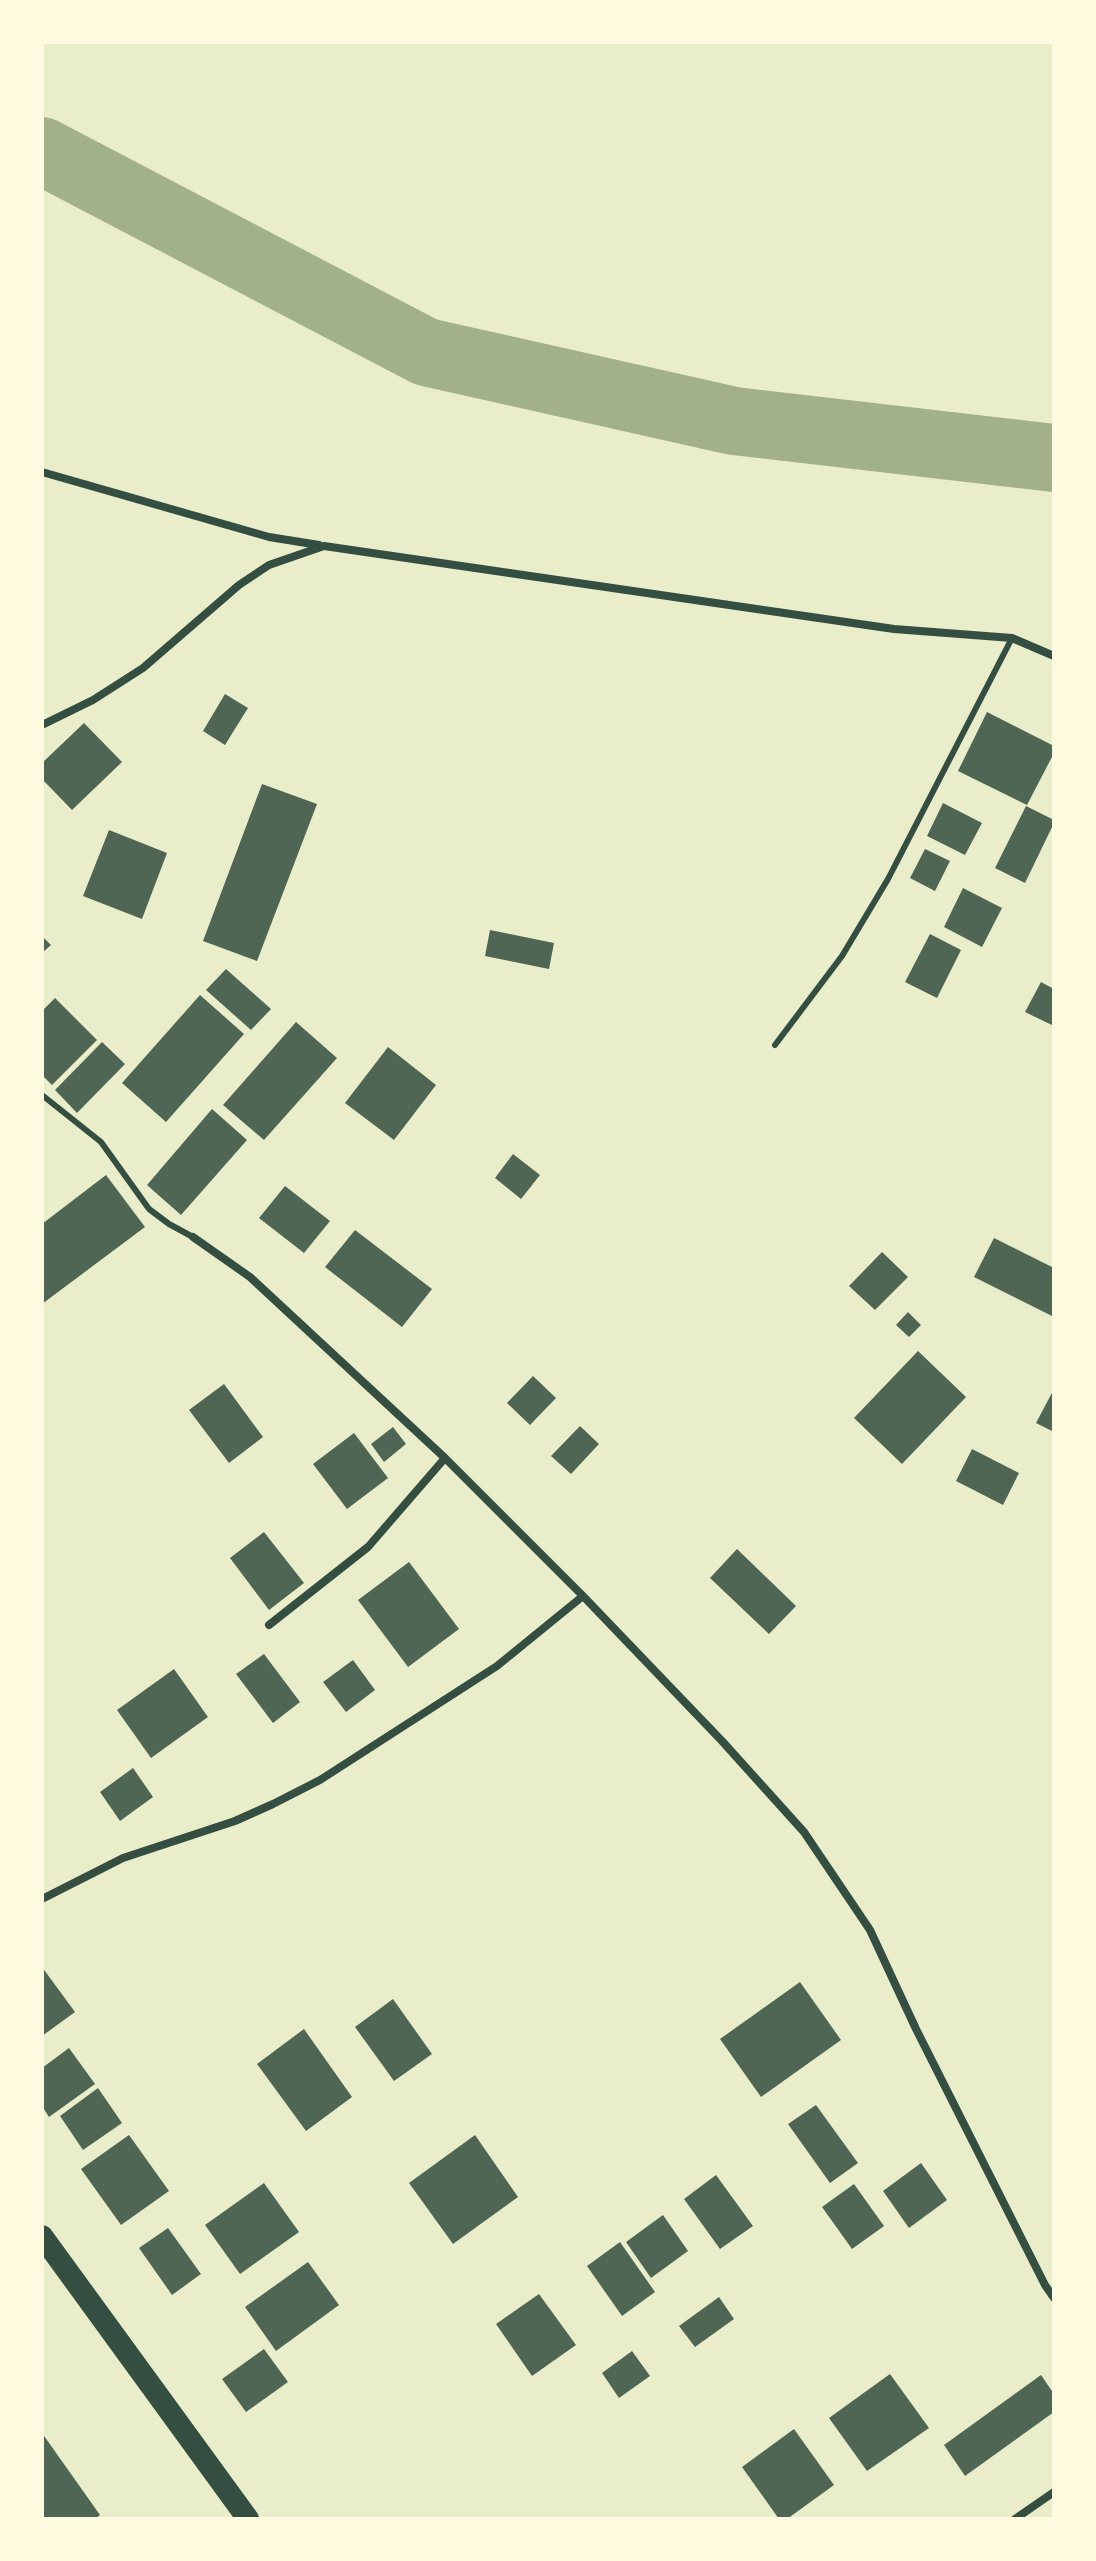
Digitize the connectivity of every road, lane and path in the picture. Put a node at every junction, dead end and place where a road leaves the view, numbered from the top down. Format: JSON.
{"nodes":[{"id":1,"x":42,"y":472,"type":"edge"},
{"id":2,"x":324,"y":546,"type":"junction"},
{"id":3,"x":1012,"y":638,"type":"junction"},
{"id":4,"x":1054,"y":656,"type":"edge"},
{"id":5,"x":42,"y":725,"type":"edge"},
{"id":6,"x":775,"y":1045,"type":"dead end"},
{"id":7,"x":42,"y":1095,"type":"edge"},
{"id":8,"x":193,"y":1237,"type":"joint"},
{"id":9,"x":445,"y":1458,"type":"junction"},
{"id":10,"x":583,"y":1596,"type":"junction"},
{"id":11,"x":269,"y":1625,"type":"dead end"},
{"id":12,"x":42,"y":1899,"type":"edge"},
{"id":13,"x":42,"y":2236,"type":"edge"},
{"id":14,"x":1054,"y":2298,"type":"edge"},
{"id":15,"x":1054,"y":2492,"type":"edge"},
{"id":16,"x":248,"y":2519,"type":"edge"},
{"id":17,"x":1015,"y":2519,"type":"edge"}],
"edges":[{"from":1,"to":2,"type":"street"},
{"from":2,"to":3,"type":"street"},
{"from":2,"to":5,"type":"street"},
{"from":3,"to":4,"type":"street"},
{"from":3,"to":6,"type":"lane"},
{"from":7,"to":8,"type":"lane"},
{"from":8,"to":9,"type":"street"},
{"from":9,"to":10,"type":"street"},
{"from":9,"to":11,"type":"street"},
{"from":10,"to":12,"type":"street"},
{"from":10,"to":14,"type":"street"},
{"from":13,"to":16,"type":"highway"},
{"from":15,"to":17,"type":"street"}]}
